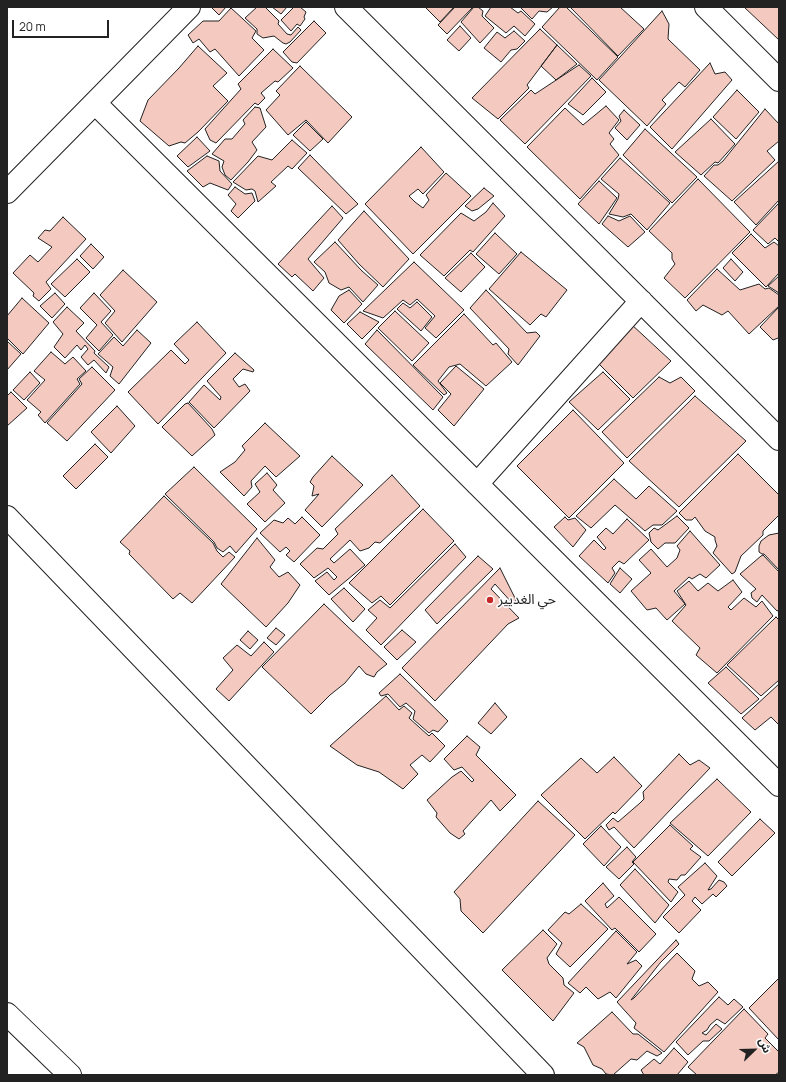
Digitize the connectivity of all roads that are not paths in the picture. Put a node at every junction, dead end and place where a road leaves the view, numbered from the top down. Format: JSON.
{"nodes":[{"id":1,"x":189,"y":7,"type":"edge"},
{"id":2,"x":346,"y":7,"type":"edge"},
{"id":3,"x":706,"y":7,"type":"edge"},
{"id":4,"x":779,"y":80,"type":"edge"},
{"id":5,"x":95,"y":103,"type":"junction"},
{"id":6,"x":7,"y":192,"type":"edge"},
{"id":7,"x":641,"y":301,"type":"junction"},
{"id":8,"x":779,"y":439,"type":"edge"},
{"id":9,"x":477,"y":484,"type":"junction"},
{"id":10,"x":7,"y":517,"type":"edge"},
{"id":11,"x":779,"y":785,"type":"edge"},
{"id":12,"x":7,"y":1014,"type":"edge"},
{"id":13,"x":70,"y":1075,"type":"edge"},
{"id":14,"x":543,"y":1075,"type":"edge"}],
"edges":[{"from":1,"to":5,"type":"street"},
{"from":2,"to":7,"type":"street"},
{"from":3,"to":4,"type":"street"},
{"from":5,"to":6,"type":"street"},
{"from":5,"to":9,"type":"street"},
{"from":7,"to":8,"type":"street"},
{"from":7,"to":9,"type":"street"},
{"from":9,"to":11,"type":"street"},
{"from":10,"to":14,"type":"street"},
{"from":12,"to":13,"type":"street"}]}
